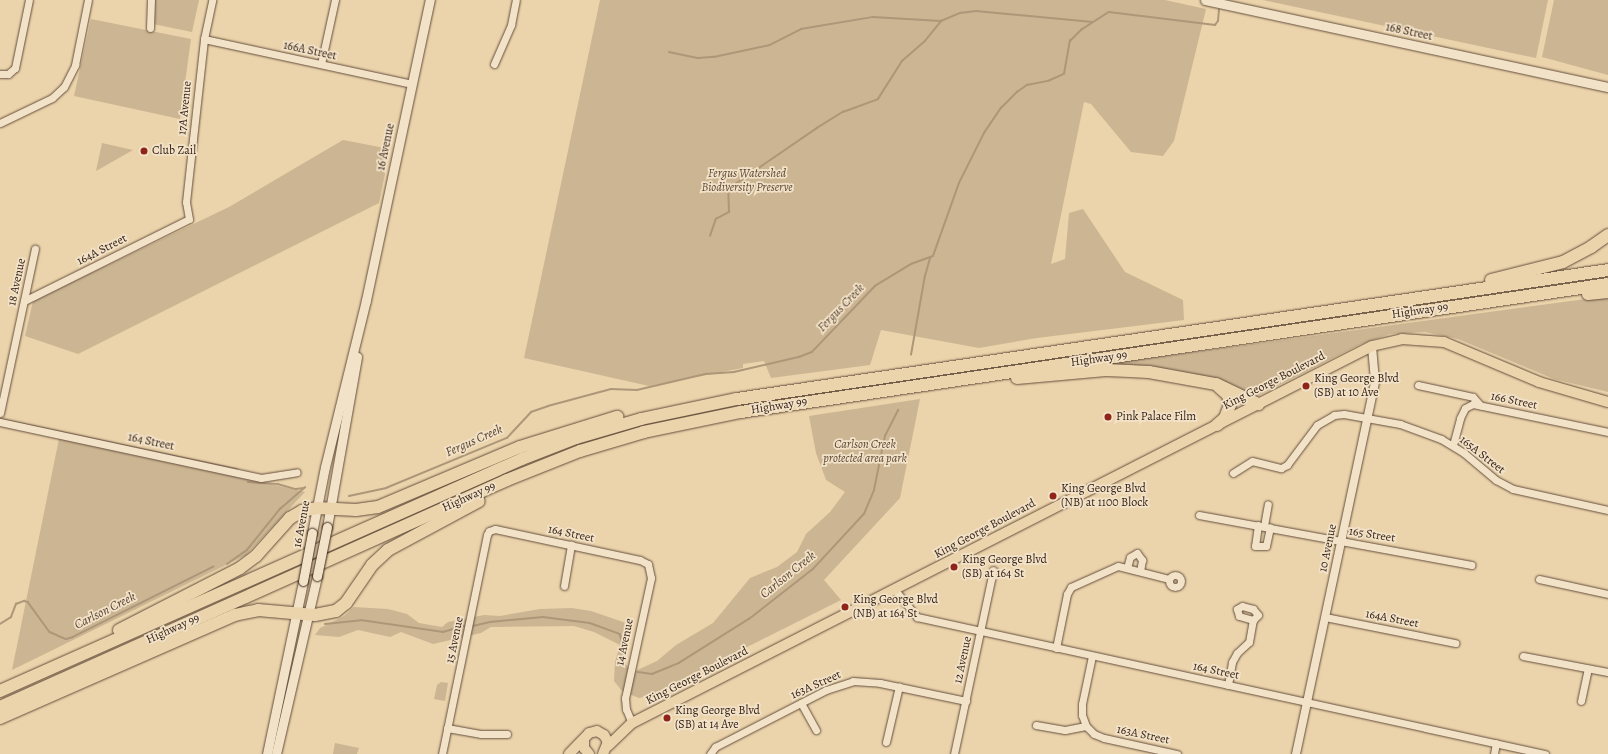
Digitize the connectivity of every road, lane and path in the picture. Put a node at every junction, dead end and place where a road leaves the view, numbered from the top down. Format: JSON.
{"nodes":[{"id":1,"x":29,"y":0,"type":"edge"},
{"id":2,"x":88,"y":0,"type":"edge"},
{"id":3,"x":151,"y":0,"type":"edge"},
{"id":4,"x":212,"y":0,"type":"edge"},
{"id":5,"x":335,"y":0,"type":"edge"},
{"id":6,"x":430,"y":0,"type":"edge"},
{"id":7,"x":516,"y":0,"type":"edge"},
{"id":8,"x":1205,"y":0,"type":"edge"},
{"id":9,"x":150,"y":28,"type":"dead end"},
{"id":10,"x":204,"y":39,"type":"junction"},
{"id":11,"x":321,"y":64,"type":"junction"},
{"id":12,"x":494,"y":64,"type":"dead end"},
{"id":13,"x":0,"y":74,"type":"edge"},
{"id":14,"x":412,"y":84,"type":"junction"},
{"id":15,"x":1608,"y":87,"type":"edge"},
{"id":16,"x":0,"y":122,"type":"edge"},
{"id":17,"x":189,"y":219,"type":"joint"},
{"id":18,"x":1608,"y":236,"type":"edge"},
{"id":19,"x":35,"y":249,"type":"dead end"},
{"id":20,"x":1608,"y":270,"type":"edge"},
{"id":21,"x":1608,"y":284,"type":"edge"},
{"id":22,"x":1608,"y":292,"type":"edge"},
{"id":23,"x":366,"y":300,"type":"junction"},
{"id":24,"x":24,"y":301,"type":"junction"},
{"id":25,"x":1348,"y":308,"type":"junction"},
{"id":26,"x":1394,"y":315,"type":"junction"},
{"id":27,"x":1372,"y":346,"type":"junction"},
{"id":28,"x":1207,"y":382,"type":"junction"},
{"id":29,"x":1418,"y":385,"type":"dead end"},
{"id":30,"x":892,"y":389,"type":"junction"},
{"id":31,"x":770,"y":394,"type":"junction"},
{"id":32,"x":1608,"y":402,"type":"edge"},
{"id":33,"x":1258,"y":404,"type":"junction"},
{"id":34,"x":1480,"y":405,"type":"junction"},
{"id":35,"x":0,"y":413,"type":"edge"},
{"id":36,"x":1367,"y":417,"type":"junction"},
{"id":37,"x":0,"y":422,"type":"edge"},
{"id":38,"x":1217,"y":425,"type":"junction"},
{"id":39,"x":1608,"y":432,"type":"edge"},
{"id":40,"x":1453,"y":445,"type":"junction"},
{"id":41,"x":597,"y":446,"type":"junction"},
{"id":42,"x":297,"y":472,"type":"dead end"},
{"id":43,"x":1233,"y":473,"type":"dead end"},
{"id":44,"x":1268,"y":504,"type":"dead end"},
{"id":45,"x":317,"y":508,"type":"junction"},
{"id":46,"x":330,"y":508,"type":"junction"},
{"id":47,"x":1608,"y":510,"type":"edge"},
{"id":48,"x":1199,"y":515,"type":"dead end"},
{"id":49,"x":1264,"y":526,"type":"junction"},
{"id":50,"x":489,"y":531,"type":"joint"},
{"id":51,"x":1341,"y":542,"type":"junction"},
{"id":52,"x":571,"y":545,"type":"junction"},
{"id":53,"x":648,"y":564,"type":"joint"},
{"id":54,"x":1471,"y":565,"type":"dead end"},
{"id":55,"x":1127,"y":568,"type":"junction"},
{"id":56,"x":993,"y":570,"type":"dead end"},
{"id":57,"x":1140,"y":571,"type":"junction"},
{"id":58,"x":1539,"y":578,"type":"dead end"},
{"id":59,"x":1169,"y":579,"type":"dead end"},
{"id":60,"x":564,"y":586,"type":"dead end"},
{"id":61,"x":895,"y":590,"type":"junction"},
{"id":62,"x":1608,"y":594,"type":"edge"},
{"id":63,"x":296,"y":614,"type":"junction"},
{"id":64,"x":310,"y":614,"type":"junction"},
{"id":65,"x":1325,"y":617,"type":"junction"},
{"id":66,"x":1253,"y":620,"type":"dead end"},
{"id":67,"x":980,"y":632,"type":"junction"},
{"id":68,"x":1455,"y":643,"type":"dead end"},
{"id":69,"x":1056,"y":648,"type":"junction"},
{"id":70,"x":1092,"y":656,"type":"junction"},
{"id":71,"x":1523,"y":656,"type":"dead end"},
{"id":72,"x":1588,"y":669,"type":"junction"},
{"id":73,"x":1608,"y":672,"type":"edge"},
{"id":74,"x":1228,"y":685,"type":"junction"},
{"id":75,"x":899,"y":686,"type":"junction"},
{"id":76,"x":0,"y":691,"type":"edge"},
{"id":77,"x":966,"y":701,"type":"junction"},
{"id":78,"x":1581,"y":701,"type":"dead end"},
{"id":79,"x":801,"y":703,"type":"junction"},
{"id":80,"x":1307,"y":703,"type":"junction"},
{"id":81,"x":0,"y":706,"type":"edge"},
{"id":82,"x":0,"y":718,"type":"edge"},
{"id":83,"x":275,"y":718,"type":"junction"},
{"id":84,"x":629,"y":725,"type":"junction"},
{"id":85,"x":1036,"y":725,"type":"dead end"},
{"id":86,"x":1086,"y":726,"type":"junction"},
{"id":87,"x":448,"y":728,"type":"junction"},
{"id":88,"x":816,"y":730,"type":"dead end"},
{"id":89,"x":601,"y":732,"type":"junction"},
{"id":90,"x":507,"y":734,"type":"dead end"},
{"id":91,"x":584,"y":740,"type":"junction"},
{"id":92,"x":886,"y":742,"type":"dead end"},
{"id":93,"x":1496,"y":743,"type":"junction"},
{"id":94,"x":278,"y":749,"type":"edge"},
{"id":95,"x":606,"y":751,"type":"edge"},
{"id":96,"x":268,"y":754,"type":"edge"},
{"id":97,"x":442,"y":754,"type":"edge"},
{"id":98,"x":569,"y":754,"type":"edge"},
{"id":99,"x":589,"y":754,"type":"edge"},
{"id":100,"x":710,"y":754,"type":"edge"},
{"id":101,"x":954,"y":754,"type":"edge"},
{"id":102,"x":1176,"y":754,"type":"edge"},
{"id":103,"x":1296,"y":754,"type":"edge"},
{"id":104,"x":1494,"y":754,"type":"edge"},
{"id":105,"x":1545,"y":754,"type":"edge"}],
"edges":[{"from":1,"to":13,"type":"street"},
{"from":2,"to":16,"type":"street"},
{"from":3,"to":9,"type":"street"},
{"from":4,"to":10,"type":"street","name":"17A Avenue"},
{"from":5,"to":11,"type":"street"},
{"from":6,"to":14,"type":"main road","name":"16 Avenue"},
{"from":7,"to":12,"type":"street"},
{"from":8,"to":15,"type":"main road","name":"168 Street"},
{"from":10,"to":11,"type":"street","name":"166A Street"},
{"from":10,"to":17,"type":"street","name":"17A Avenue"},
{"from":11,"to":14,"type":"street","name":"166A Street"},
{"from":14,"to":23,"type":"main road","name":"16 Avenue"},
{"from":17,"to":24,"type":"street","name":"164A Street"},
{"from":18,"to":25,"type":"highway"},
{"from":19,"to":24,"type":"street","name":"18 Avenue"},
{"from":20,"to":25,"type":"highway","name":"Highway 99"},
{"from":21,"to":26,"type":"highway","name":"Highway 99"},
{"from":22,"to":26,"type":"highway"},
{"from":23,"to":45,"type":"main road","name":"16 Avenue"},
{"from":23,"to":46,"type":"main road","name":"16 Avenue"},
{"from":24,"to":35,"type":"street","name":"18 Avenue"},
{"from":25,"to":31,"type":"highway","name":"Highway 99"},
{"from":26,"to":30,"type":"highway","name":"Highway 99"},
{"from":27,"to":32,"type":"main road","name":"King George Boulevard"},
{"from":27,"to":33,"type":"main road","name":"King George Boulevard"},
{"from":27,"to":36,"type":"street","name":"10 Avenue"},
{"from":28,"to":30,"type":"highway"},
{"from":28,"to":33,"type":"highway"},
{"from":28,"to":38,"type":"highway"},
{"from":29,"to":34,"type":"street","name":"166 Street"},
{"from":30,"to":41,"type":"highway","name":"Highway 99"},
{"from":31,"to":46,"type":"highway"},
{"from":31,"to":76,"type":"highway","name":"Highway 99"},
{"from":33,"to":38,"type":"main road","name":"King George Boulevard"},
{"from":34,"to":39,"type":"street","name":"166 Street"},
{"from":34,"to":40,"type":"street"},
{"from":36,"to":40,"type":"street","name":"165A Street"},
{"from":36,"to":43,"type":"street","name":"165A Street"},
{"from":36,"to":51,"type":"street","name":"10 Avenue"},
{"from":37,"to":42,"type":"street","name":"164 Street"},
{"from":38,"to":61,"type":"main road","name":"King George Boulevard"},
{"from":40,"to":47,"type":"street","name":"165A Street"},
{"from":41,"to":64,"type":"highway"},
{"from":41,"to":81,"type":"highway","name":"Highway 99"},
{"from":44,"to":49,"type":"street"},
{"from":45,"to":46,"type":"highway"},
{"from":45,"to":63,"type":"main road","name":"16 Avenue","bridge":true},
{"from":45,"to":76,"type":"highway"},
{"from":46,"to":64,"type":"main road","name":"16 Avenue","bridge":true},
{"from":48,"to":49,"type":"street","name":"165 Street"},
{"from":49,"to":51,"type":"street","name":"165 Street"},
{"from":50,"to":52,"type":"street","name":"164 Street"},
{"from":50,"to":87,"type":"street","name":"15 Avenue"},
{"from":51,"to":54,"type":"street","name":"165 Street"},
{"from":51,"to":65,"type":"street","name":"10 Avenue"},
{"from":52,"to":53,"type":"street","name":"164 Street"},
{"from":52,"to":60,"type":"street"},
{"from":53,"to":84,"type":"street","name":"14 Avenue"},
{"from":55,"to":57,"type":"street"},
{"from":55,"to":57,"type":"street"},
{"from":55,"to":69,"type":"street"},
{"from":56,"to":67,"type":"street","name":"12 Avenue"},
{"from":57,"to":59,"type":"street"},
{"from":58,"to":62,"type":"street"},
{"from":61,"to":67,"type":"street","name":"164 Street"},
{"from":61,"to":84,"type":"main road","name":"King George Boulevard"},
{"from":63,"to":64,"type":"highway"},
{"from":63,"to":82,"type":"highway"},
{"from":63,"to":83,"type":"main road","name":"16 Avenue"},
{"from":64,"to":94,"type":"main road","name":"16 Avenue"},
{"from":65,"to":68,"type":"street","name":"164A Street"},
{"from":65,"to":80,"type":"street","name":"10 Avenue"},
{"from":66,"to":74,"type":"street"},
{"from":67,"to":69,"type":"street","name":"164 Street"},
{"from":67,"to":77,"type":"street","name":"12 Avenue"},
{"from":69,"to":70,"type":"street","name":"164 Street"},
{"from":70,"to":74,"type":"street","name":"164 Street"},
{"from":70,"to":86,"type":"street"},
{"from":71,"to":72,"type":"street"},
{"from":72,"to":73,"type":"street"},
{"from":72,"to":78,"type":"street"},
{"from":74,"to":80,"type":"street","name":"164 Street"},
{"from":75,"to":77,"type":"street","name":"163A Street"},
{"from":75,"to":79,"type":"street","name":"163A Street"},
{"from":75,"to":92,"type":"street"},
{"from":77,"to":101,"type":"street","name":"12 Avenue"},
{"from":79,"to":88,"type":"street"},
{"from":79,"to":100,"type":"street","name":"163A Street"},
{"from":80,"to":93,"type":"street","name":"164 Street"},
{"from":80,"to":103,"type":"street","name":"10 Avenue"},
{"from":83,"to":94,"type":"main road"},
{"from":83,"to":96,"type":"main road","name":"16 Avenue"},
{"from":84,"to":89,"type":"main road","name":"King George Boulevard"},
{"from":84,"to":95,"type":"main road","name":"King George Boulevard"},
{"from":85,"to":86,"type":"street"},
{"from":86,"to":102,"type":"street","name":"163A Street"},
{"from":87,"to":90,"type":"street"},
{"from":87,"to":97,"type":"street","name":"15 Avenue"},
{"from":89,"to":91,"type":"main road","name":"King George Boulevard"},
{"from":89,"to":95,"type":"main road"},
{"from":91,"to":98,"type":"main road"},
{"from":91,"to":99,"type":"main road"},
{"from":93,"to":104,"type":"street"},
{"from":93,"to":105,"type":"street","name":"164 Street"}]}
